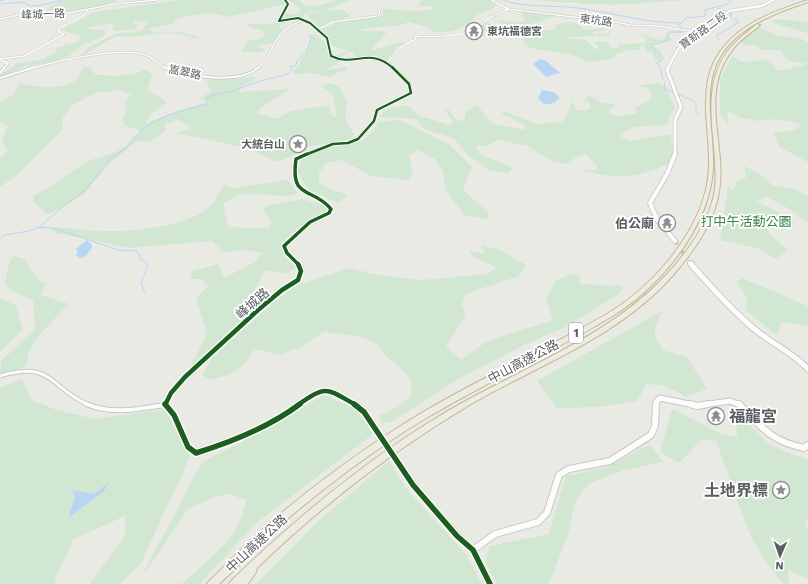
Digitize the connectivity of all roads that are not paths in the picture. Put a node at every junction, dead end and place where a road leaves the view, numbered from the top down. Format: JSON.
{"nodes":[{"id":1,"x":157,"y":0,"type":"edge"},
{"id":2,"x":285,"y":0,"type":"edge"},
{"id":3,"x":389,"y":0,"type":"edge"},
{"id":4,"x":492,"y":0,"type":"edge"},
{"id":5,"x":773,"y":0,"type":"edge"},
{"id":6,"x":808,"y":2,"type":"edge"},
{"id":7,"x":92,"y":9,"type":"junction"},
{"id":8,"x":508,"y":9,"type":"junction"},
{"id":9,"x":0,"y":19,"type":"edge"},
{"id":10,"x":303,"y":20,"type":"junction"},
{"id":11,"x":317,"y":30,"type":"junction"},
{"id":12,"x":703,"y":33,"type":"junction"},
{"id":13,"x":0,"y":59,"type":"edge"},
{"id":14,"x":392,"y":68,"type":"junction"},
{"id":15,"x":0,"y":73,"type":"edge"},
{"id":16,"x":0,"y":78,"type":"edge"},
{"id":17,"x":674,"y":241,"type":"tunnel mouth"},
{"id":18,"x":690,"y":263,"type":"tunnel mouth"},
{"id":19,"x":808,"y":369,"type":"edge"},
{"id":20,"x":0,"y":376,"type":"edge"},
{"id":21,"x":165,"y":405,"type":"junction"},
{"id":22,"x":808,"y":445,"type":"edge"},
{"id":23,"x":473,"y":550,"type":"junction"},
{"id":24,"x":262,"y":557,"type":"junction"},
{"id":25,"x":212,"y":584,"type":"edge"},
{"id":26,"x":234,"y":584,"type":"edge"},
{"id":27,"x":243,"y":584,"type":"edge"},
{"id":28,"x":490,"y":584,"type":"edge"}],
"edges":[{"from":1,"to":7,"type":"street","name":"峰城一路"},
{"from":2,"to":10,"type":"street"},
{"from":3,"to":11,"type":"street"},
{"from":4,"to":8,"type":"street","name":"東坑路"},
{"from":5,"to":12,"type":"street","name":"寶新路二段"},
{"from":6,"to":24,"type":"highway","name":"中山高速公路","number":"1"},
{"from":6,"to":25,"type":"highway","name":"中山高速公路","number":"1"},
{"from":7,"to":9,"type":"street","name":"峰城一路"},
{"from":7,"to":13,"type":"street"},
{"from":8,"to":12,"type":"street","name":"東坑路"},
{"from":8,"to":14,"type":"street"},
{"from":10,"to":11,"type":"street","name":"峰城路"},
{"from":10,"to":16,"type":"street","name":"嵩翠路"},
{"from":11,"to":14,"type":"street","name":"峰城路"},
{"from":12,"to":17,"type":"street","name":"寶新路二段"},
{"from":13,"to":15,"type":"street"},
{"from":14,"to":21,"type":"street","name":"峰城路"},
{"from":18,"to":19,"type":"street"},
{"from":20,"to":21,"type":"street"},
{"from":21,"to":23,"type":"street","bridge":true},
{"from":22,"to":23,"type":"street"},
{"from":23,"to":28,"type":"street"},
{"from":24,"to":26,"type":"highway","name":"中山高速公路","number":"1"},
{"from":24,"to":27,"type":"highway"}]}
